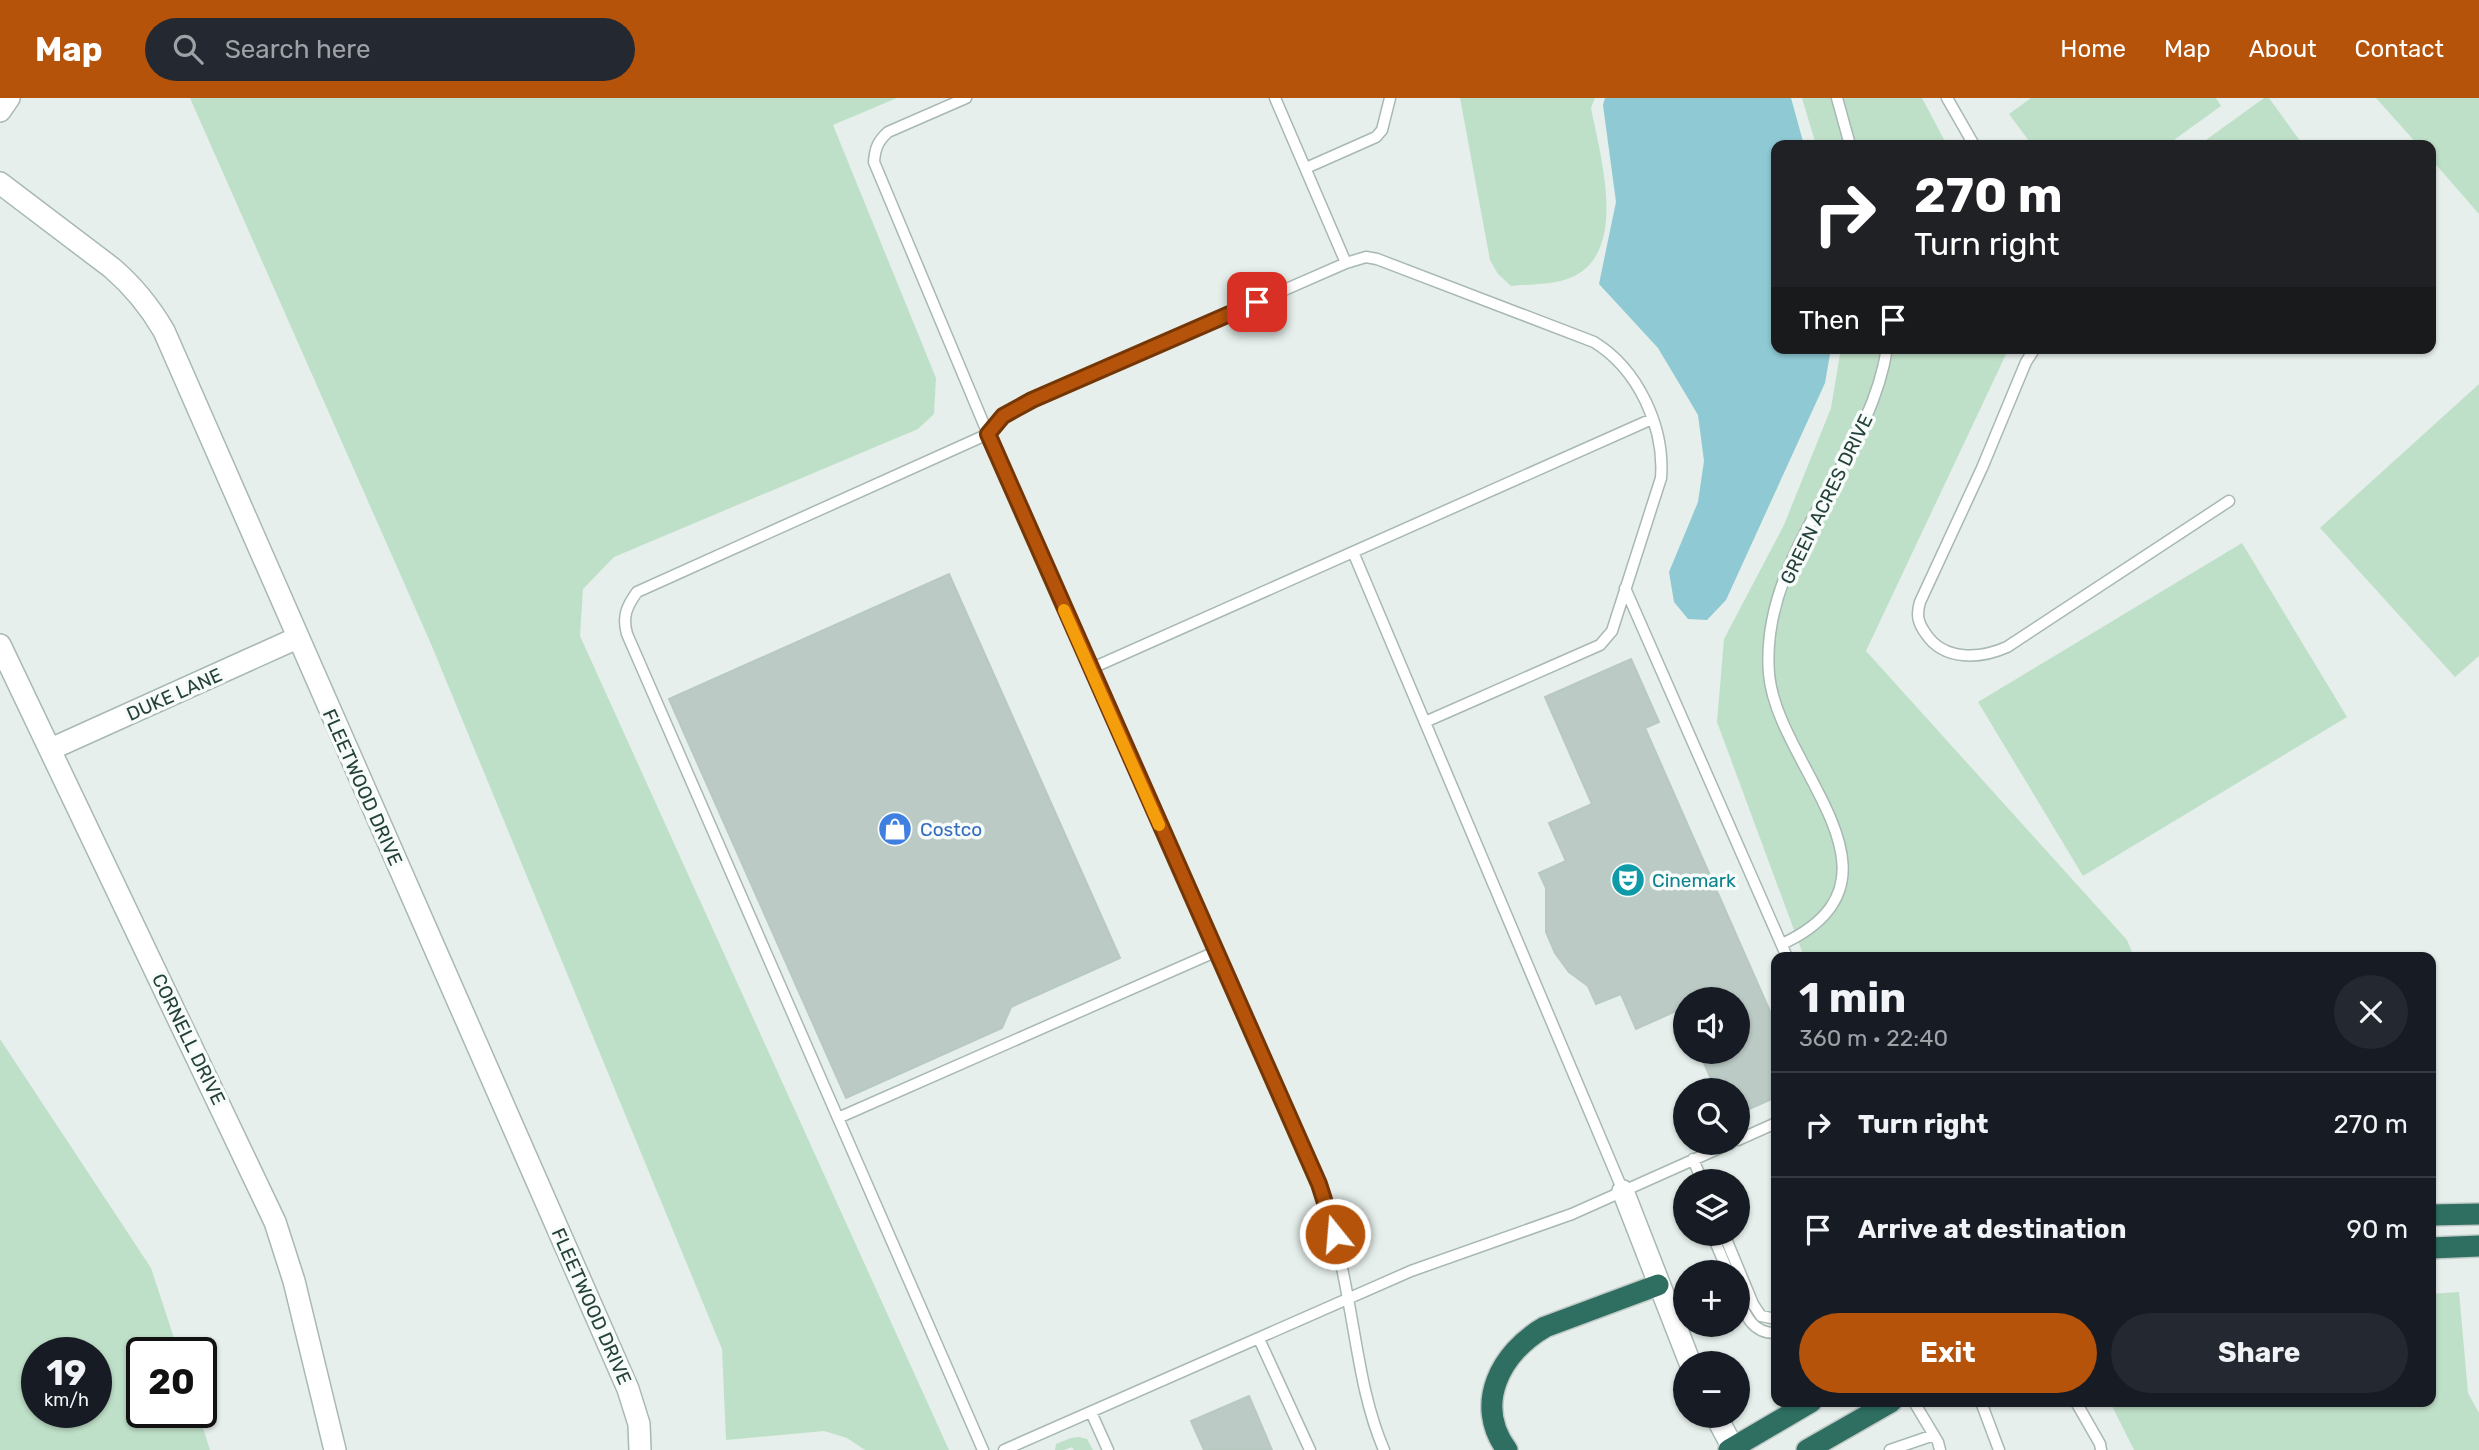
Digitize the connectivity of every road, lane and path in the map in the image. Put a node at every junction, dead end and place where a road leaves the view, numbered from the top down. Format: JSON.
{"nodes":[{"id":1,"x":9,"y":98,"type":"edge"},
{"id":2,"x":966,"y":98,"type":"edge"},
{"id":3,"x":1275,"y":98,"type":"edge"},
{"id":4,"x":1390,"y":98,"type":"edge"},
{"id":5,"x":1837,"y":98,"type":"edge"},
{"id":6,"x":1947,"y":98,"type":"edge"},
{"id":7,"x":0,"y":111,"type":"edge"},
{"id":8,"x":1849,"y":140,"type":"edge"},
{"id":9,"x":1972,"y":140,"type":"edge"},
{"id":10,"x":1306,"y":168,"type":"junction"},
{"id":11,"x":0,"y":183,"type":"edge"},
{"id":12,"x":1346,"y":263,"type":"junction"},
{"id":13,"x":1886,"y":354,"type":"edge"},
{"id":14,"x":2031,"y":354,"type":"edge"},
{"id":15,"x":1652,"y":419,"type":"junction"},
{"id":16,"x":988,"y":434,"type":"junction"},
{"id":17,"x":2229,"y":501,"type":"dead end"},
{"id":18,"x":1353,"y":552,"type":"junction"},
{"id":19,"x":1625,"y":588,"type":"junction"},
{"id":20,"x":297,"y":638,"type":"junction"},
{"id":21,"x":0,"y":645,"type":"edge"},
{"id":22,"x":1090,"y":669,"type":"junction"},
{"id":23,"x":1425,"y":722,"type":"junction"},
{"id":24,"x":51,"y":749,"type":"junction"},
{"id":25,"x":1782,"y":944,"type":"junction"},
{"id":26,"x":1215,"y":952,"type":"junction"},
{"id":27,"x":1785,"y":952,"type":"edge"},
{"id":28,"x":838,"y":1118,"type":"junction"},
{"id":29,"x":1771,"y":1125,"type":"edge"},
{"id":30,"x":1750,"y":1135,"type":"edge"},
{"id":31,"x":1704,"y":1155,"type":"edge"},
{"id":32,"x":1693,"y":1160,"type":"junction"},
{"id":33,"x":1697,"y":1169,"type":"edge"},
{"id":34,"x":1623,"y":1191,"type":"junction"},
{"id":35,"x":2479,"y":1214,"type":"edge"},
{"id":36,"x":2436,"y":1215,"type":"edge"},
{"id":37,"x":1729,"y":1246,"type":"edge"},
{"id":38,"x":2479,"y":1246,"type":"edge"},
{"id":39,"x":2436,"y":1248,"type":"edge"},
{"id":40,"x":1658,"y":1285,"type":"junction"},
{"id":41,"x":1349,"y":1300,"type":"junction"},
{"id":42,"x":1771,"y":1319,"type":"edge"},
{"id":43,"x":1750,"y":1322,"type":"edge"},
{"id":44,"x":1771,"y":1332,"type":"edge"},
{"id":45,"x":1259,"y":1339,"type":"junction"},
{"id":46,"x":1685,"y":1351,"type":"edge"},
{"id":47,"x":1803,"y":1407,"type":"edge"},
{"id":48,"x":1882,"y":1407,"type":"edge"},
{"id":49,"x":1917,"y":1407,"type":"edge"},
{"id":50,"x":1983,"y":1407,"type":"edge"},
{"id":51,"x":2079,"y":1407,"type":"edge"},
{"id":52,"x":1091,"y":1412,"type":"junction"},
{"id":53,"x":1722,"y":1428,"type":"edge"},
{"id":54,"x":1934,"y":1435,"type":"junction"},
{"id":55,"x":1732,"y":1449,"type":"edge"},
{"id":56,"x":335,"y":1450,"type":"edge"},
{"id":57,"x":640,"y":1450,"type":"edge"},
{"id":58,"x":983,"y":1450,"type":"edge"},
{"id":59,"x":1004,"y":1450,"type":"edge"},
{"id":60,"x":1108,"y":1450,"type":"edge"},
{"id":61,"x":1310,"y":1450,"type":"edge"},
{"id":62,"x":1384,"y":1450,"type":"edge"},
{"id":63,"x":1507,"y":1450,"type":"edge"},
{"id":64,"x":1807,"y":1450,"type":"edge"},
{"id":65,"x":1890,"y":1450,"type":"edge"},
{"id":66,"x":1940,"y":1450,"type":"edge"},
{"id":67,"x":1999,"y":1450,"type":"edge"},
{"id":68,"x":2101,"y":1450,"type":"edge"}],
"edges":[{"from":1,"to":7,"type":"street"},
{"from":2,"to":16,"type":"lane"},
{"from":3,"to":10,"type":"lane"},
{"from":4,"to":10,"type":"lane"},
{"from":5,"to":8,"type":"lane"},
{"from":6,"to":9,"type":"lane"},
{"from":10,"to":12,"type":"lane"},
{"from":11,"to":20,"type":"street","name":"FLEETWOOD DRIVE"},
{"from":12,"to":15,"type":"lane"},
{"from":12,"to":16,"type":"lane"},
{"from":13,"to":25,"type":"lane","name":"GREEN ACRES DRIVE"},
{"from":14,"to":17,"type":"lane"},
{"from":15,"to":18,"type":"lane"},
{"from":15,"to":19,"type":"lane"},
{"from":16,"to":22,"type":"lane"},
{"from":16,"to":28,"type":"lane"},
{"from":18,"to":22,"type":"lane"},
{"from":18,"to":23,"type":"lane"},
{"from":19,"to":23,"type":"lane"},
{"from":19,"to":25,"type":"lane"},
{"from":20,"to":24,"type":"street","name":"DUKE LANE"},
{"from":20,"to":57,"type":"street","name":"FLEETWOOD DRIVE"},
{"from":21,"to":24,"type":"street","name":"CORNELL DRIVE"},
{"from":22,"to":26,"type":"lane"},
{"from":23,"to":34,"type":"lane"},
{"from":24,"to":56,"type":"street","name":"CORNELL DRIVE"},
{"from":25,"to":27,"type":"lane"},
{"from":26,"to":28,"type":"lane"},
{"from":26,"to":41,"type":"lane"},
{"from":28,"to":58,"type":"lane"},
{"from":29,"to":30,"type":"lane"},
{"from":31,"to":32,"type":"lane"},
{"from":32,"to":33,"type":"lane"},
{"from":32,"to":34,"type":"lane"},
{"from":34,"to":40,"type":"street"},
{"from":34,"to":41,"type":"lane"},
{"from":35,"to":36,"type":"highway"},
{"from":37,"to":42,"type":"lane"},
{"from":38,"to":39,"type":"highway"},
{"from":40,"to":46,"type":"street"},
{"from":40,"to":63,"type":"highway"},
{"from":41,"to":45,"type":"lane"},
{"from":41,"to":62,"type":"lane"},
{"from":43,"to":44,"type":"lane"},
{"from":45,"to":52,"type":"lane"},
{"from":45,"to":61,"type":"lane"},
{"from":47,"to":55,"type":"highway"},
{"from":48,"to":64,"type":"highway"},
{"from":49,"to":54,"type":"lane"},
{"from":50,"to":67,"type":"lane"},
{"from":51,"to":68,"type":"lane"},
{"from":52,"to":59,"type":"lane"},
{"from":52,"to":60,"type":"lane"},
{"from":53,"to":55,"type":"street"},
{"from":54,"to":65,"type":"lane"},
{"from":54,"to":66,"type":"lane"}]}
